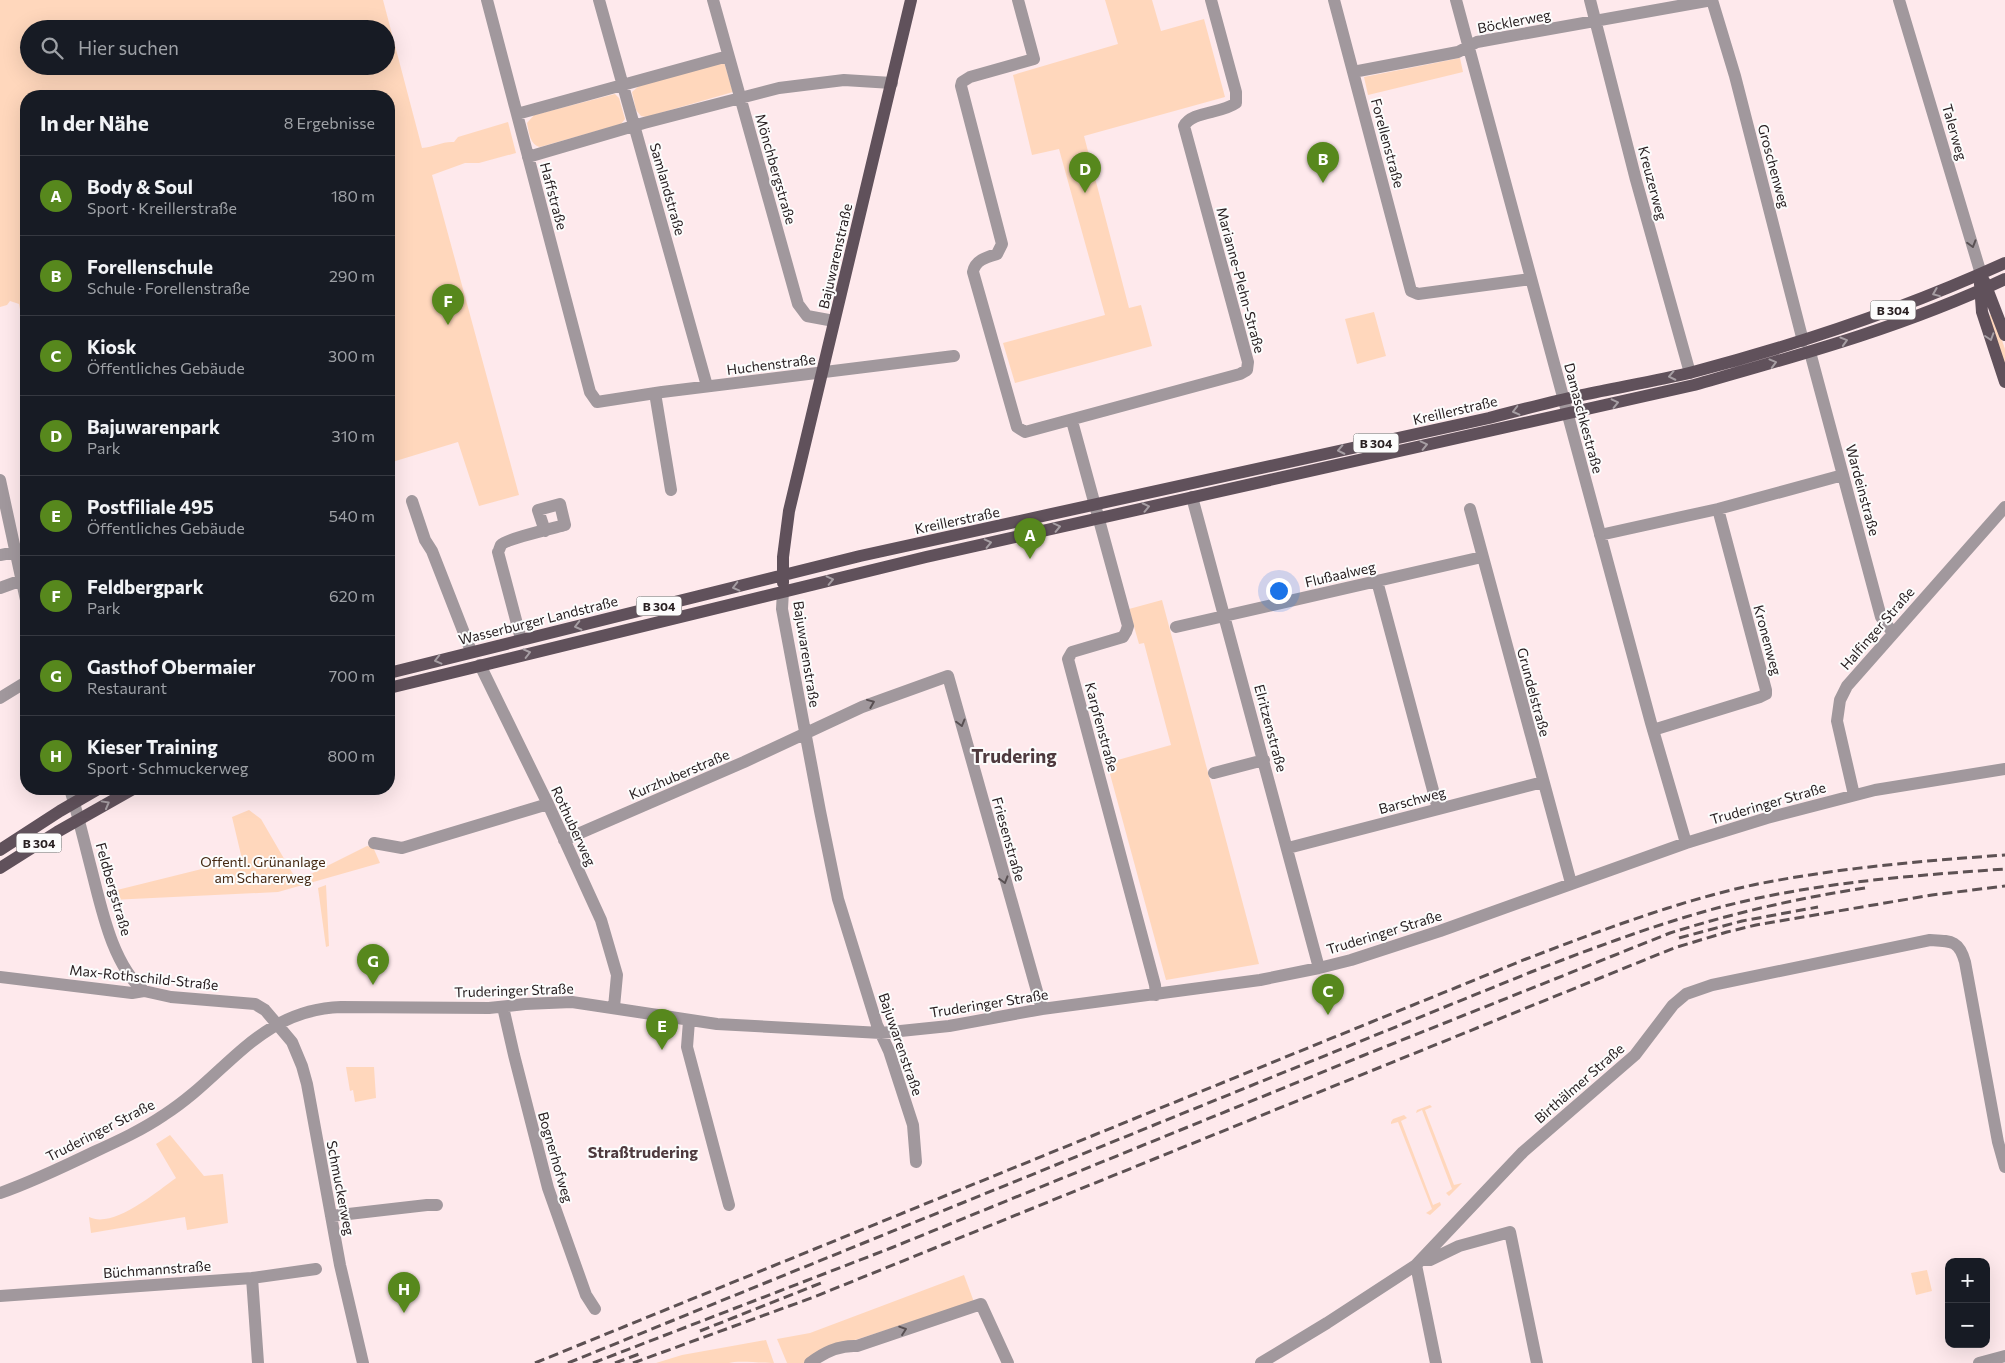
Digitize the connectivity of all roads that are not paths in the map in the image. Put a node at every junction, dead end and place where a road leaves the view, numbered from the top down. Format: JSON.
{"nodes":[{"id":1,"x":486,"y":0,"type":"edge"},
{"id":2,"x":599,"y":0,"type":"edge"},
{"id":3,"x":713,"y":0,"type":"edge"},
{"id":4,"x":911,"y":0,"type":"edge"},
{"id":5,"x":1018,"y":0,"type":"edge"},
{"id":6,"x":1210,"y":0,"type":"edge"},
{"id":7,"x":1334,"y":0,"type":"edge"},
{"id":8,"x":1456,"y":0,"type":"edge"},
{"id":9,"x":1590,"y":0,"type":"edge"},
{"id":10,"x":1712,"y":0,"type":"edge"},
{"id":11,"x":1899,"y":0,"type":"edge"},
{"id":12,"x":1595,"y":21,"type":"junction"},
{"id":13,"x":1468,"y":47,"type":"junction"},
{"id":14,"x":728,"y":56,"type":"junction"},
{"id":15,"x":1353,"y":72,"type":"junction"},
{"id":16,"x":892,"y":83,"type":"junction"},
{"id":17,"x":623,"y":84,"type":"junction"},
{"id":18,"x":740,"y":98,"type":"junction"},
{"id":19,"x":517,"y":114,"type":"junction"},
{"id":20,"x":634,"y":126,"type":"junction"},
{"id":21,"x":528,"y":157,"type":"junction"},
{"id":22,"x":2005,"y":263,"type":"edge"},
{"id":23,"x":1981,"y":274,"type":"junction"},
{"id":24,"x":1531,"y":279,"type":"junction"},
{"id":25,"x":2005,"y":279,"type":"edge"},
{"id":26,"x":1983,"y":289,"type":"junction"},
{"id":27,"x":834,"y":321,"type":"junction"},
{"id":28,"x":2005,"y":335,"type":"edge"},
{"id":29,"x":1806,"y":346,"type":"junction"},
{"id":30,"x":954,"y":356,"type":"dead end"},
{"id":31,"x":822,"y":373,"type":"junction"},
{"id":32,"x":1690,"y":373,"type":"junction"},
{"id":33,"x":2005,"y":382,"type":"edge"},
{"id":34,"x":707,"y":386,"type":"junction"},
{"id":35,"x":656,"y":393,"type":"junction"},
{"id":36,"x":594,"y":399,"type":"joint"},
{"id":37,"x":1563,"y":399,"type":"junction"},
{"id":38,"x":1568,"y":414,"type":"junction"},
{"id":39,"x":1072,"y":421,"type":"junction"},
{"id":40,"x":1843,"y":475,"type":"junction"},
{"id":41,"x":0,"y":480,"type":"edge"},
{"id":42,"x":671,"y":490,"type":"dead end"},
{"id":43,"x":1192,"y":497,"type":"junction"},
{"id":44,"x":412,"y":501,"type":"dead end"},
{"id":45,"x":1095,"y":505,"type":"junction"},
{"id":46,"x":2005,"y":506,"type":"edge"},
{"id":47,"x":1470,"y":509,"type":"dead end"},
{"id":48,"x":1718,"y":509,"type":"junction"},
{"id":49,"x":1098,"y":518,"type":"junction"},
{"id":50,"x":545,"y":531,"type":"dead end"},
{"id":51,"x":1600,"y":535,"type":"junction"},
{"id":52,"x":16,"y":552,"type":"junction"},
{"id":53,"x":0,"y":555,"type":"edge"},
{"id":54,"x":1482,"y":557,"type":"junction"},
{"id":55,"x":20,"y":571,"type":"edge"},
{"id":56,"x":783,"y":574,"type":"junction"},
{"id":57,"x":20,"y":581,"type":"edge"},
{"id":58,"x":1377,"y":581,"type":"junction"},
{"id":59,"x":0,"y":588,"type":"edge"},
{"id":60,"x":782,"y":591,"type":"junction"},
{"id":61,"x":1224,"y":616,"type":"junction"},
{"id":62,"x":1176,"y":626,"type":"dead end"},
{"id":63,"x":1893,"y":633,"type":"junction"},
{"id":64,"x":521,"y":639,"type":"junction"},
{"id":65,"x":472,"y":651,"type":"junction"},
{"id":66,"x":480,"y":665,"type":"junction"},
{"id":67,"x":395,"y":671,"type":"edge"},
{"id":68,"x":948,"y":676,"type":"joint"},
{"id":69,"x":20,"y":686,"type":"edge"},
{"id":70,"x":395,"y":686,"type":"edge"},
{"id":71,"x":0,"y":698,"type":"edge"},
{"id":72,"x":1653,"y":730,"type":"junction"},
{"id":73,"x":805,"y":733,"type":"junction"},
{"id":74,"x":1264,"y":760,"type":"junction"},
{"id":75,"x":2005,"y":769,"type":"edge"},
{"id":76,"x":1214,"y":773,"type":"dead end"},
{"id":77,"x":1543,"y":782,"type":"junction"},
{"id":78,"x":72,"y":795,"type":"edge"},
{"id":79,"x":87,"y":795,"type":"edge"},
{"id":80,"x":123,"y":795,"type":"edge"},
{"id":81,"x":1854,"y":795,"type":"junction"},
{"id":82,"x":74,"y":802,"type":"junction"},
{"id":83,"x":548,"y":804,"type":"junction"},
{"id":84,"x":1438,"y":809,"type":"junction"},
{"id":85,"x":79,"y":820,"type":"junction"},
{"id":86,"x":564,"y":840,"type":"junction"},
{"id":87,"x":1686,"y":843,"type":"junction"},
{"id":88,"x":374,"y":844,"type":"dead end"},
{"id":89,"x":1288,"y":848,"type":"junction"},
{"id":90,"x":0,"y":850,"type":"edge"},
{"id":91,"x":0,"y":868,"type":"edge"},
{"id":92,"x":1571,"y":883,"type":"junction"},
{"id":93,"x":1319,"y":968,"type":"junction"},
{"id":94,"x":0,"y":977,"type":"edge"},
{"id":95,"x":144,"y":990,"type":"junction"},
{"id":96,"x":1156,"y":995,"type":"junction"},
{"id":97,"x":503,"y":1007,"type":"junction"},
{"id":98,"x":614,"y":1007,"type":"junction"},
{"id":99,"x":1042,"y":1009,"type":"junction"},
{"id":100,"x":688,"y":1021,"type":"junction"},
{"id":101,"x":278,"y":1023,"type":"junction"},
{"id":102,"x":881,"y":1033,"type":"junction"},
{"id":103,"x":2001,"y":1142,"type":"edge"},
{"id":104,"x":916,"y":1162,"type":"dead end"},
{"id":105,"x":2005,"y":1167,"type":"edge"},
{"id":106,"x":0,"y":1193,"type":"edge"},
{"id":107,"x":437,"y":1205,"type":"dead end"},
{"id":108,"x":730,"y":1205,"type":"dead end"},
{"id":109,"x":330,"y":1216,"type":"junction"},
{"id":110,"x":1447,"y":1234,"type":"junction"},
{"id":111,"x":1459,"y":1246,"type":"junction"},
{"id":112,"x":1419,"y":1262,"type":"junction"},
{"id":113,"x":316,"y":1269,"type":"dead end"},
{"id":114,"x":252,"y":1278,"type":"junction"},
{"id":115,"x":0,"y":1296,"type":"edge"},
{"id":116,"x":595,"y":1309,"type":"dead end"},
{"id":117,"x":2005,"y":1356,"type":"edge"},
{"id":118,"x":258,"y":1363,"type":"edge"},
{"id":119,"x":364,"y":1363,"type":"edge"},
{"id":120,"x":810,"y":1363,"type":"edge"},
{"id":121,"x":1008,"y":1363,"type":"edge"},
{"id":122,"x":1261,"y":1363,"type":"edge"},
{"id":123,"x":1436,"y":1363,"type":"edge"},
{"id":124,"x":1537,"y":1363,"type":"edge"},
{"id":125,"x":1979,"y":1363,"type":"edge"}],
"edges":[{"from":1,"to":19,"type":"street","name":"Haffstraße"},
{"from":2,"to":17,"type":"street","name":"Samlandstraße"},
{"from":3,"to":14,"type":"street","name":"Mönchbergstraße"},
{"from":4,"to":16,"type":"main road","name":"Bajuwarenstraße"},
{"from":5,"to":39,"type":"street"},
{"from":6,"to":39,"type":"street","name":"Marianne-Plehn-Straße"},
{"from":7,"to":15,"type":"street","name":"Forellenstraße"},
{"from":8,"to":13,"type":"street","name":"Damaschkestraße"},
{"from":9,"to":12,"type":"street","name":"Kreuzerweg"},
{"from":10,"to":12,"type":"street","name":"Böcklerweg"},
{"from":10,"to":29,"type":"street","name":"Groschenweg"},
{"from":11,"to":23,"type":"street","name":"Talerweg","one_way":true},
{"from":12,"to":13,"type":"street","name":"Böcklerweg"},
{"from":12,"to":32,"type":"street","name":"Kreuzerweg"},
{"from":13,"to":15,"type":"street","name":"Böcklerweg"},
{"from":13,"to":24,"type":"street","name":"Damaschkestraße"},
{"from":14,"to":17,"type":"street"},
{"from":14,"to":18,"type":"street","name":"Mönchbergstraße"},
{"from":15,"to":24,"type":"street","name":"Forellenstraße"},
{"from":16,"to":18,"type":"street"},
{"from":16,"to":27,"type":"main road","name":"Bajuwarenstraße"},
{"from":17,"to":19,"type":"street"},
{"from":17,"to":20,"type":"street","name":"Samlandstraße"},
{"from":18,"to":20,"type":"street"},
{"from":18,"to":27,"type":"street","name":"Mönchbergstraße"},
{"from":19,"to":21,"type":"street","name":"Haffstraße"},
{"from":20,"to":21,"type":"street"},
{"from":20,"to":34,"type":"street","name":"Samlandstraße"},
{"from":21,"to":36,"type":"street","name":"Haffstraße"},
{"from":22,"to":23,"type":"main road","name":"Kreillerstraße","number":"B 304"},
{"from":23,"to":26,"type":"main road"},
{"from":23,"to":29,"type":"main road","name":"Kreillerstraße","number":"B 304","one_way":true},
{"from":24,"to":37,"type":"street","name":"Damaschkestraße"},
{"from":25,"to":26,"type":"main road","name":"Kreillerstraße","number":"B 304"},
{"from":26,"to":28,"type":"main road"},
{"from":29,"to":26,"type":"main road","name":"Kreillerstraße","number":"B 304","one_way":true},
{"from":26,"to":33,"type":"main road","one_way":true},
{"from":27,"to":31,"type":"main road","name":"Bajuwarenstraße"},
{"from":29,"to":32,"type":"main road","name":"Kreillerstraße","number":"B 304"},
{"from":38,"to":29,"type":"main road","name":"Kreillerstraße","number":"B 304","one_way":true},
{"from":29,"to":40,"type":"street","name":"Wardeinstraße"},
{"from":30,"to":31,"type":"street","name":"Huchenstraße"},
{"from":31,"to":34,"type":"street","name":"Huchenstraße"},
{"from":31,"to":56,"type":"main road","name":"Bajuwarenstraße"},
{"from":32,"to":37,"type":"main road","name":"Kreillerstraße","number":"B 304","one_way":true},
{"from":34,"to":35,"type":"street","name":"Huchenstraße"},
{"from":35,"to":36,"type":"street","name":"Huchenstraße"},
{"from":35,"to":42,"type":"street"},
{"from":37,"to":38,"type":"street","name":"Damaschkestraße"},
{"from":37,"to":45,"type":"main road","name":"Kreillerstraße","number":"B 304","one_way":true},
{"from":43,"to":38,"type":"main road","name":"Kreillerstraße","number":"B 304","one_way":true},
{"from":38,"to":51,"type":"street","name":"Damaschkestraße"},
{"from":39,"to":45,"type":"street"},
{"from":40,"to":48,"type":"street"},
{"from":40,"to":63,"type":"street","name":"Wardeinstraße"},
{"from":41,"to":52,"type":"street"},
{"from":49,"to":43,"type":"main road","name":"Kreillerstraße","number":"B 304","one_way":true},
{"from":43,"to":61,"type":"street","name":"Elritzenstraße"},
{"from":44,"to":65,"type":"street"},
{"from":45,"to":49,"type":"street","name":"Karpfenstraße"},
{"from":45,"to":56,"type":"main road","name":"Kreillerstraße","number":"B 304"},
{"from":46,"to":63,"type":"street","name":"Halfinger Straße"},
{"from":47,"to":54,"type":"street","name":"Grundelstraße"},
{"from":48,"to":51,"type":"street"},
{"from":48,"to":72,"type":"street","name":"Kronenweg"},
{"from":60,"to":49,"type":"main road","name":"Kreillerstraße","number":"B 304","one_way":true},
{"from":49,"to":96,"type":"street","name":"Karpfenstraße"},
{"from":50,"to":64,"type":"street"},
{"from":51,"to":72,"type":"street","name":"Damaschkestraße"},
{"from":52,"to":53,"type":"street"},
{"from":52,"to":55,"type":"street"},
{"from":54,"to":58,"type":"street","name":"Flußaalweg"},
{"from":54,"to":77,"type":"street","name":"Grundelstraße"},
{"from":56,"to":60,"type":"main road","name":"Bajuwarenstraße"},
{"from":56,"to":64,"type":"main road","name":"Wasserburger Landstraße","number":"B 304","one_way":true},
{"from":57,"to":59,"type":"street"},
{"from":58,"to":61,"type":"street","name":"Flußaalweg"},
{"from":58,"to":84,"type":"street"},
{"from":66,"to":60,"type":"main road","number":"B 304","one_way":true},
{"from":60,"to":73,"type":"street","name":"Bajuwarenstraße"},
{"from":61,"to":62,"type":"street","name":"Flußaalweg"},
{"from":61,"to":74,"type":"street","name":"Elritzenstraße"},
{"from":63,"to":81,"type":"street","name":"Halfinger Straße"},
{"from":64,"to":65,"type":"main road","name":"Wasserburger Landstraße","number":"B 304"},
{"from":65,"to":67,"type":"main road","name":"Wasserburger Landstraße","number":"B 304","one_way":true},
{"from":66,"to":70,"type":"main road","number":"B 304"},
{"from":66,"to":83,"type":"street","name":"Rothuberweg"},
{"from":73,"to":68,"type":"street","name":"Kurzhuberstraße","one_way":true},
{"from":68,"to":99,"type":"street","name":"Friesenstraße","one_way":true},
{"from":69,"to":71,"type":"street"},
{"from":72,"to":87,"type":"street","name":"Damaschkestraße"},
{"from":73,"to":86,"type":"street","name":"Kurzhuberstraße"},
{"from":73,"to":102,"type":"street","name":"Bajuwarenstraße"},
{"from":74,"to":76,"type":"street"},
{"from":74,"to":89,"type":"street","name":"Elritzenstraße"},
{"from":75,"to":81,"type":"street","name":"Truderinger Straße"},
{"from":77,"to":84,"type":"street","name":"Barschweg"},
{"from":77,"to":92,"type":"street","name":"Grundelstraße"},
{"from":78,"to":82,"type":"street","name":"Feldbergstraße"},
{"from":79,"to":82,"type":"main road","number":"B 304"},
{"from":85,"to":80,"type":"main road","number":"B 304","one_way":true},
{"from":81,"to":87,"type":"street","name":"Truderinger Straße"},
{"from":82,"to":85,"type":"street","name":"Feldbergstraße"},
{"from":82,"to":90,"type":"main road","number":"B 304"},
{"from":83,"to":86,"type":"street","name":"Rothuberweg"},
{"from":83,"to":88,"type":"street"},
{"from":84,"to":89,"type":"street","name":"Barschweg"},
{"from":85,"to":91,"type":"main road","number":"B 304"},
{"from":85,"to":95,"type":"street","name":"Feldbergstraße"},
{"from":86,"to":98,"type":"street","name":"Rothuberweg"},
{"from":87,"to":92,"type":"street","name":"Truderinger Straße"},
{"from":89,"to":93,"type":"street","name":"Elritzenstraße"},
{"from":92,"to":93,"type":"street","name":"Truderinger Straße"},
{"from":93,"to":96,"type":"street","name":"Truderinger Straße"},
{"from":94,"to":95,"type":"street","name":"Max-Rothschild-Straße"},
{"from":95,"to":101,"type":"street","name":"Max-Rothschild-Straße"},
{"from":96,"to":99,"type":"street","name":"Truderinger Straße"},
{"from":97,"to":98,"type":"street","name":"Truderinger Straße"},
{"from":97,"to":101,"type":"street","name":"Truderinger Straße"},
{"from":97,"to":116,"type":"street","name":"Bognerhofweg"},
{"from":98,"to":100,"type":"street","name":"Truderinger Straße"},
{"from":99,"to":102,"type":"street","name":"Truderinger Straße"},
{"from":100,"to":102,"type":"street","name":"Truderinger Straße"},
{"from":100,"to":108,"type":"street"},
{"from":101,"to":106,"type":"street","name":"Truderinger Straße"},
{"from":101,"to":109,"type":"street","name":"Schmuckerweg"},
{"from":102,"to":104,"type":"street","name":"Bajuwarenstraße"},
{"from":103,"to":105,"type":"street"},
{"from":103,"to":110,"type":"street","name":"Birthälmer Straße"},
{"from":107,"to":109,"type":"street"},
{"from":109,"to":119,"type":"street","name":"Schmuckerweg"},
{"from":110,"to":111,"type":"street"},
{"from":110,"to":112,"type":"street","name":"Birthälmer Straße"},
{"from":111,"to":112,"type":"street","name":"Birthälmer Straße"},
{"from":111,"to":124,"type":"street","name":"Birthälmer Straße"},
{"from":112,"to":122,"type":"street","name":"Birthälmer Straße"},
{"from":112,"to":123,"type":"street"},
{"from":113,"to":114,"type":"street","name":"Büchmannstraße"},
{"from":114,"to":115,"type":"street","name":"Büchmannstraße"},
{"from":114,"to":118,"type":"street"},
{"from":117,"to":125,"type":"street"},
{"from":120,"to":121,"type":"street","one_way":true}]}
